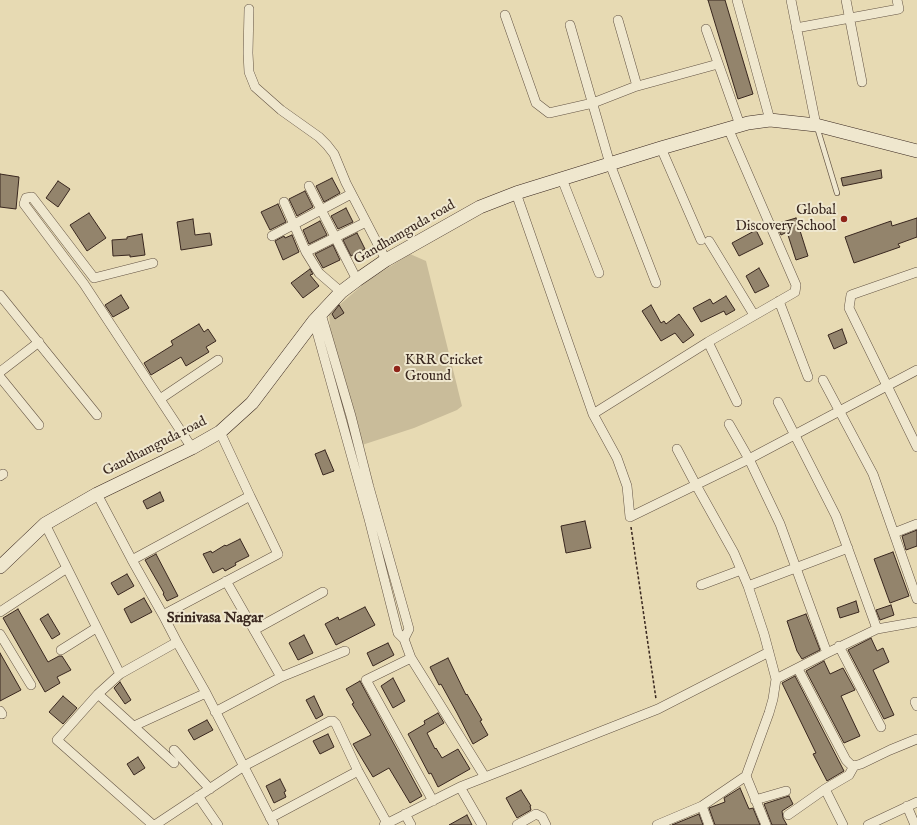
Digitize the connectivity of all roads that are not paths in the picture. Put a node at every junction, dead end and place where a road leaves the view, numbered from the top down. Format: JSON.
{"nodes":[{"id":1,"x":737,"y":0,"type":"edge"},
{"id":2,"x":791,"y":0,"type":"edge"},
{"id":3,"x":846,"y":0,"type":"edge"},
{"id":4,"x":897,"y":0,"type":"edge"},
{"id":5,"x":249,"y":9,"type":"dead end"},
{"id":6,"x":505,"y":15,"type":"dead end"},
{"id":7,"x":850,"y":19,"type":"junction"},
{"id":8,"x":618,"y":20,"type":"dead end"},
{"id":9,"x":570,"y":25,"type":"dead end"},
{"id":10,"x":796,"y":28,"type":"junction"},
{"id":11,"x":706,"y":29,"type":"dead end"},
{"id":12,"x":718,"y":64,"type":"junction"},
{"id":13,"x":862,"y":82,"type":"dead end"},
{"id":14,"x":637,"y":86,"type":"junction"},
{"id":15,"x":593,"y":103,"type":"junction"},
{"id":16,"x":770,"y":120,"type":"junction"},
{"id":17,"x":816,"y":125,"type":"junction"},
{"id":18,"x":734,"y":126,"type":"junction"},
{"id":19,"x":661,"y":148,"type":"junction"},
{"id":20,"x":917,"y":151,"type":"edge"},
{"id":21,"x":610,"y":164,"type":"junction"},
{"id":22,"x":562,"y":179,"type":"junction"},
{"id":23,"x":309,"y":186,"type":"dead end"},
{"id":24,"x":516,"y":193,"type":"junction"},
{"id":25,"x":837,"y":193,"type":"dead end"},
{"id":26,"x":351,"y":194,"type":"junction"},
{"id":27,"x":284,"y":202,"type":"dead end"},
{"id":28,"x":320,"y":210,"type":"junction"},
{"id":29,"x":366,"y":222,"type":"junction"},
{"id":30,"x":294,"y":225,"type":"junction"},
{"id":31,"x":272,"y":236,"type":"dead end"},
{"id":32,"x":335,"y":239,"type":"junction"},
{"id":33,"x":306,"y":252,"type":"junction"},
{"id":34,"x":386,"y":260,"type":"junction"},
{"id":35,"x":153,"y":263,"type":"dead end"},
{"id":36,"x":917,"y":272,"type":"edge"},
{"id":37,"x":599,"y":273,"type":"dead end"},
{"id":38,"x":94,"y":278,"type":"junction"},
{"id":39,"x":357,"y":280,"type":"junction"},
{"id":40,"x":656,"y":283,"type":"dead end"},
{"id":41,"x":84,"y":284,"type":"junction"},
{"id":42,"x":341,"y":292,"type":"junction"},
{"id":43,"x":0,"y":295,"type":"edge"},
{"id":44,"x":778,"y":302,"type":"junction"},
{"id":45,"x":754,"y":315,"type":"junction"},
{"id":46,"x":317,"y":318,"type":"junction"},
{"id":47,"x":39,"y":342,"type":"junction"},
{"id":48,"x":708,"y":342,"type":"junction"},
{"id":49,"x":218,"y":360,"type":"dead end"},
{"id":50,"x":917,"y":370,"type":"edge"},
{"id":51,"x":0,"y":372,"type":"edge"},
{"id":52,"x":0,"y":377,"type":"edge"},
{"id":53,"x":808,"y":377,"type":"dead end"},
{"id":54,"x":823,"y":380,"type":"dead end"},
{"id":55,"x":887,"y":386,"type":"junction"},
{"id":56,"x":160,"y":399,"type":"junction"},
{"id":57,"x":736,"y":402,"type":"dead end"},
{"id":58,"x":778,"y":402,"type":"dead end"},
{"id":59,"x":840,"y":411,"type":"junction"},
{"id":60,"x":97,"y":414,"type":"dead end"},
{"id":61,"x":593,"y":414,"type":"junction"},
{"id":62,"x":39,"y":424,"type":"dead end"},
{"id":63,"x":728,"y":424,"type":"dead end"},
{"id":64,"x":220,"y":432,"type":"junction"},
{"id":65,"x":795,"y":435,"type":"junction"},
{"id":66,"x":917,"y":447,"type":"edge"},
{"id":67,"x":192,"y":448,"type":"junction"},
{"id":68,"x":677,"y":449,"type":"dead end"},
{"id":69,"x":749,"y":459,"type":"junction"},
{"id":70,"x":696,"y":486,"type":"junction"},
{"id":71,"x":97,"y":494,"type":"junction"},
{"id":72,"x":250,"y":496,"type":"junction"},
{"id":73,"x":370,"y":506,"type":"junction"},
{"id":74,"x":45,"y":524,"type":"junction"},
{"id":75,"x":917,"y":524,"type":"edge"},
{"id":76,"x":894,"y":533,"type":"junction"},
{"id":77,"x":848,"y":548,"type":"junction"},
{"id":78,"x":387,"y":550,"type":"junction"},
{"id":79,"x":377,"y":551,"type":"junction"},
{"id":80,"x":132,"y":560,"type":"junction"},
{"id":81,"x":0,"y":567,"type":"edge"},
{"id":82,"x":796,"y":567,"type":"junction"},
{"id":83,"x":67,"y":568,"type":"junction"},
{"id":84,"x":741,"y":570,"type":"junction"},
{"id":85,"x":226,"y":580,"type":"junction"},
{"id":86,"x":700,"y":585,"type":"dead end"},
{"id":87,"x":748,"y":586,"type":"junction"},
{"id":88,"x":323,"y":592,"type":"dead end"},
{"id":89,"x":917,"y":599,"type":"edge"},
{"id":90,"x":0,"y":612,"type":"edge"},
{"id":91,"x":163,"y":614,"type":"junction"},
{"id":92,"x":917,"y":622,"type":"edge"},
{"id":93,"x":96,"y":628,"type":"junction"},
{"id":94,"x":877,"y":629,"type":"junction"},
{"id":95,"x":254,"y":630,"type":"junction"},
{"id":96,"x":0,"y":634,"type":"edge"},
{"id":97,"x":404,"y":639,"type":"junction"},
{"id":98,"x":177,"y":642,"type":"junction"},
{"id":99,"x":839,"y":646,"type":"junction"},
{"id":100,"x":61,"y":650,"type":"dead end"},
{"id":101,"x":345,"y":650,"type":"dead end"},
{"id":102,"x":769,"y":652,"type":"junction"},
{"id":103,"x":827,"y":653,"type":"junction"},
{"id":104,"x":411,"y":658,"type":"junction"},
{"id":105,"x":798,"y":669,"type":"junction"},
{"id":106,"x":120,"y":674,"type":"junction"},
{"id":107,"x":281,"y":677,"type":"junction"},
{"id":108,"x":776,"y":679,"type":"junction"},
{"id":109,"x":31,"y":685,"type":"dead end"},
{"id":110,"x":206,"y":693,"type":"junction"},
{"id":111,"x":98,"y":694,"type":"junction"},
{"id":112,"x":216,"y":712,"type":"junction"},
{"id":113,"x":134,"y":726,"type":"junction"},
{"id":114,"x":881,"y":727,"type":"dead end"},
{"id":115,"x":917,"y":739,"type":"edge"},
{"id":116,"x":174,"y":750,"type":"dead end"},
{"id":117,"x":174,"y":763,"type":"dead end"},
{"id":118,"x":244,"y":766,"type":"junction"},
{"id":119,"x":854,"y":766,"type":"junction"},
{"id":120,"x":358,"y":771,"type":"junction"},
{"id":121,"x":746,"y":776,"type":"junction"},
{"id":122,"x":485,"y":777,"type":"junction"},
{"id":123,"x":460,"y":787,"type":"junction"},
{"id":124,"x":210,"y":789,"type":"junction"},
{"id":125,"x":825,"y":789,"type":"junction"},
{"id":126,"x":786,"y":791,"type":"dead end"},
{"id":127,"x":198,"y":796,"type":"junction"},
{"id":128,"x":756,"y":800,"type":"junction"},
{"id":129,"x":433,"y":801,"type":"junction"},
{"id":130,"x":917,"y":802,"type":"edge"},
{"id":131,"x":702,"y":806,"type":"junction"},
{"id":132,"x":907,"y":806,"type":"junction"},
{"id":133,"x":405,"y":814,"type":"junction"},
{"id":134,"x":788,"y":814,"type":"dead end"},
{"id":135,"x":272,"y":821,"type":"edge"},
{"id":136,"x":385,"y":824,"type":"edge"},
{"id":137,"x":875,"y":824,"type":"edge"},
{"id":138,"x":154,"y":825,"type":"edge"},
{"id":139,"x":218,"y":825,"type":"edge"},
{"id":140,"x":411,"y":825,"type":"edge"},
{"id":141,"x":482,"y":825,"type":"edge"},
{"id":142,"x":517,"y":825,"type":"edge"},
{"id":143,"x":546,"y":825,"type":"edge"},
{"id":144,"x":657,"y":825,"type":"edge"},
{"id":145,"x":709,"y":825,"type":"edge"},
{"id":146,"x":766,"y":825,"type":"edge"},
{"id":147,"x":843,"y":825,"type":"edge"},
{"id":148,"x":915,"y":825,"type":"edge"}],
"edges":[{"from":1,"to":16,"type":"street"},
{"from":2,"to":10,"type":"street"},
{"from":3,"to":7,"type":"street"},
{"from":4,"to":7,"type":"street"},
{"from":5,"to":26,"type":"street"},
{"from":6,"to":15,"type":"street"},
{"from":7,"to":10,"type":"street"},
{"from":7,"to":13,"type":"street"},
{"from":8,"to":14,"type":"street"},
{"from":9,"to":15,"type":"street"},
{"from":10,"to":17,"type":"street"},
{"from":11,"to":12,"type":"street"},
{"from":12,"to":14,"type":"street"},
{"from":12,"to":18,"type":"street"},
{"from":14,"to":15,"type":"street"},
{"from":15,"to":21,"type":"street"},
{"from":16,"to":17,"type":"street","name":"Gandhamguda road"},
{"from":16,"to":18,"type":"street","name":"Gandhamguda road"},
{"from":17,"to":20,"type":"street","name":"Gandhamguda road"},
{"from":17,"to":25,"type":"lane"},
{"from":18,"to":19,"type":"street","name":"Gandhamguda road"},
{"from":18,"to":44,"type":"street"},
{"from":19,"to":21,"type":"street","name":"Gandhamguda road"},
{"from":19,"to":45,"type":"street"},
{"from":21,"to":22,"type":"street","name":"Gandhamguda road"},
{"from":21,"to":40,"type":"street"},
{"from":22,"to":24,"type":"street","name":"Gandhamguda road"},
{"from":22,"to":37,"type":"street"},
{"from":23,"to":28,"type":"street"},
{"from":24,"to":34,"type":"street","name":"Gandhamguda road"},
{"from":24,"to":61,"type":"street"},
{"from":26,"to":28,"type":"street"},
{"from":26,"to":29,"type":"street"},
{"from":27,"to":30,"type":"street"},
{"from":28,"to":30,"type":"street"},
{"from":28,"to":32,"type":"street"},
{"from":29,"to":32,"type":"street"},
{"from":29,"to":34,"type":"street"},
{"from":30,"to":31,"type":"street"},
{"from":30,"to":33,"type":"street"},
{"from":32,"to":33,"type":"street"},
{"from":32,"to":39,"type":"street"},
{"from":33,"to":42,"type":"street"},
{"from":34,"to":39,"type":"street","name":"Gandhamguda road"},
{"from":35,"to":38,"type":"street"},
{"from":36,"to":55,"type":"street"},
{"from":38,"to":41,"type":"street"},
{"from":38,"to":41,"type":"street"},
{"from":39,"to":42,"type":"street","name":"Gandhamguda road"},
{"from":41,"to":56,"type":"street"},
{"from":42,"to":46,"type":"street","name":"Gandhamguda road"},
{"from":43,"to":47,"type":"street"},
{"from":44,"to":45,"type":"street"},
{"from":44,"to":53,"type":"street"},
{"from":45,"to":48,"type":"street"},
{"from":46,"to":64,"type":"street","name":"Gandhamguda road"},
{"from":46,"to":73,"type":"street"},
{"from":47,"to":51,"type":"street"},
{"from":47,"to":60,"type":"street"},
{"from":48,"to":57,"type":"street"},
{"from":48,"to":61,"type":"street"},
{"from":49,"to":56,"type":"street"},
{"from":50,"to":55,"type":"street"},
{"from":52,"to":62,"type":"street"},
{"from":54,"to":59,"type":"street"},
{"from":55,"to":59,"type":"street"},
{"from":55,"to":66,"type":"street"},
{"from":56,"to":67,"type":"street"},
{"from":58,"to":65,"type":"street"},
{"from":59,"to":65,"type":"street"},
{"from":59,"to":76,"type":"street"},
{"from":61,"to":70,"type":"street"},
{"from":63,"to":69,"type":"street"},
{"from":64,"to":67,"type":"street","name":"Gandhamguda road"},
{"from":64,"to":72,"type":"street"},
{"from":65,"to":69,"type":"street"},
{"from":65,"to":77,"type":"street"},
{"from":67,"to":71,"type":"street","name":"Gandhamguda road"},
{"from":68,"to":70,"type":"street"},
{"from":69,"to":70,"type":"street"},
{"from":69,"to":82,"type":"street"},
{"from":70,"to":84,"type":"street"},
{"from":71,"to":74,"type":"street","name":"Gandhamguda road"},
{"from":71,"to":80,"type":"street"},
{"from":72,"to":80,"type":"street"},
{"from":72,"to":85,"type":"street"},
{"from":73,"to":78,"type":"street"},
{"from":73,"to":79,"type":"street"},
{"from":74,"to":81,"type":"street","name":"Gandhamguda road"},
{"from":74,"to":83,"type":"street"},
{"from":75,"to":76,"type":"street"},
{"from":76,"to":89,"type":"street"},
{"from":77,"to":82,"type":"street"},
{"from":77,"to":94,"type":"street"},
{"from":78,"to":79,"type":"street"},
{"from":78,"to":97,"type":"street"},
{"from":79,"to":97,"type":"street"},
{"from":80,"to":91,"type":"street"},
{"from":82,"to":87,"type":"street"},
{"from":82,"to":103,"type":"street"},
{"from":83,"to":90,"type":"street"},
{"from":83,"to":93,"type":"street"},
{"from":84,"to":86,"type":"street"},
{"from":84,"to":87,"type":"street"},
{"from":85,"to":91,"type":"street"},
{"from":85,"to":95,"type":"street"},
{"from":87,"to":102,"type":"street"},
{"from":88,"to":95,"type":"street"},
{"from":91,"to":98,"type":"street"},
{"from":92,"to":94,"type":"street"},
{"from":93,"to":100,"type":"street"},
{"from":93,"to":106,"type":"street"},
{"from":94,"to":99,"type":"street"},
{"from":95,"to":107,"type":"street"},
{"from":96,"to":109,"type":"street"},
{"from":97,"to":104,"type":"street"},
{"from":98,"to":106,"type":"street"},
{"from":98,"to":110,"type":"street"},
{"from":99,"to":103,"type":"street"},
{"from":99,"to":114,"type":"street"},
{"from":101,"to":107,"type":"street"},
{"from":102,"to":108,"type":"street"},
{"from":102,"to":122,"type":"street"},
{"from":103,"to":105,"type":"street"},
{"from":104,"to":122,"type":"street"},
{"from":104,"to":129,"type":"street"},
{"from":105,"to":108,"type":"street"},
{"from":105,"to":119,"type":"street"},
{"from":106,"to":111,"type":"street"},
{"from":107,"to":112,"type":"street"},
{"from":108,"to":121,"type":"street"},
{"from":110,"to":112,"type":"street"},
{"from":110,"to":113,"type":"street"},
{"from":111,"to":113,"type":"street"},
{"from":111,"to":138,"type":"street"},
{"from":112,"to":118,"type":"street"},
{"from":113,"to":117,"type":"street"},
{"from":115,"to":119,"type":"street"},
{"from":116,"to":124,"type":"street"},
{"from":118,"to":120,"type":"street"},
{"from":118,"to":124,"type":"street"},
{"from":118,"to":135,"type":"street"},
{"from":119,"to":125,"type":"street"},
{"from":120,"to":135,"type":"street"},
{"from":120,"to":136,"type":"street"},
{"from":121,"to":128,"type":"street"},
{"from":121,"to":131,"type":"street"},
{"from":122,"to":123,"type":"street"},
{"from":123,"to":129,"type":"street"},
{"from":123,"to":141,"type":"street"},
{"from":124,"to":127,"type":"street"},
{"from":125,"to":134,"type":"street"},
{"from":125,"to":147,"type":"street"},
{"from":126,"to":128,"type":"street"},
{"from":127,"to":138,"type":"street"},
{"from":127,"to":139,"type":"street"},
{"from":128,"to":146,"type":"street"},
{"from":129,"to":133,"type":"street"},
{"from":130,"to":132,"type":"street"},
{"from":131,"to":144,"type":"street"},
{"from":131,"to":145,"type":"street"},
{"from":132,"to":137,"type":"street"},
{"from":132,"to":148,"type":"street"},
{"from":133,"to":136,"type":"street"},
{"from":133,"to":140,"type":"street"},
{"from":142,"to":143,"type":"street"}]}
